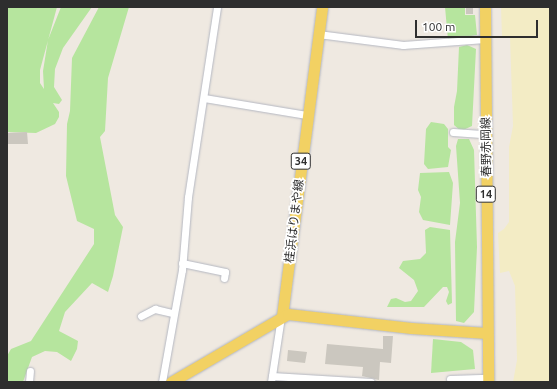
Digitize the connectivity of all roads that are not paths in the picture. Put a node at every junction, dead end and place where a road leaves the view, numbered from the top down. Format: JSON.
{"nodes":[{"id":1,"x":217,"y":7,"type":"edge"},
{"id":2,"x":322,"y":7,"type":"edge"},
{"id":3,"x":485,"y":7,"type":"edge"},
{"id":4,"x":318,"y":34,"type":"junction"},
{"id":5,"x":485,"y":39,"type":"junction"},
{"id":6,"x":204,"y":98,"type":"junction"},
{"id":7,"x":307,"y":115,"type":"junction"},
{"id":8,"x":453,"y":132,"type":"dead end"},
{"id":9,"x":485,"y":134,"type":"junction"},
{"id":10,"x":182,"y":263,"type":"junction"},
{"id":11,"x":224,"y":278,"type":"dead end"},
{"id":12,"x":173,"y":313,"type":"junction"},
{"id":13,"x":141,"y":316,"type":"dead end"},
{"id":14,"x":282,"y":316,"type":"junction"},
{"id":15,"x":487,"y":333,"type":"junction"},
{"id":16,"x":30,"y":371,"type":"dead end"},
{"id":17,"x":272,"y":379,"type":"edge"},
{"id":18,"x":450,"y":379,"type":"dead end"},
{"id":19,"x":488,"y":380,"type":"edge"},
{"id":20,"x":29,"y":382,"type":"edge"},
{"id":21,"x":162,"y":382,"type":"edge"},
{"id":22,"x":171,"y":382,"type":"edge"},
{"id":23,"x":371,"y":382,"type":"edge"}],
"edges":[{"from":1,"to":6,"type":"street"},
{"from":2,"to":4,"type":"main road","name":"桂浜はりまや線","number":"34"},
{"from":3,"to":5,"type":"main road","name":"春野赤岡線","number":"14"},
{"from":4,"to":5,"type":"street"},
{"from":4,"to":7,"type":"main road","name":"桂浜はりまや線","number":"34"},
{"from":5,"to":9,"type":"main road","name":"春野赤岡線","number":"14"},
{"from":6,"to":7,"type":"street"},
{"from":6,"to":10,"type":"street"},
{"from":7,"to":14,"type":"main road","name":"桂浜はりまや線","number":"34"},
{"from":8,"to":9,"type":"street"},
{"from":9,"to":15,"type":"main road","name":"春野赤岡線","number":"14"},
{"from":10,"to":11,"type":"street"},
{"from":10,"to":12,"type":"street"},
{"from":12,"to":13,"type":"street"},
{"from":12,"to":21,"type":"street"},
{"from":14,"to":15,"type":"main road"},
{"from":14,"to":17,"type":"street"},
{"from":14,"to":22,"type":"main road"},
{"from":15,"to":19,"type":"main road","name":"春野赤岡線","number":"14"},
{"from":16,"to":20,"type":"street"},
{"from":17,"to":23,"type":"street"},
{"from":18,"to":19,"type":"street"}]}
